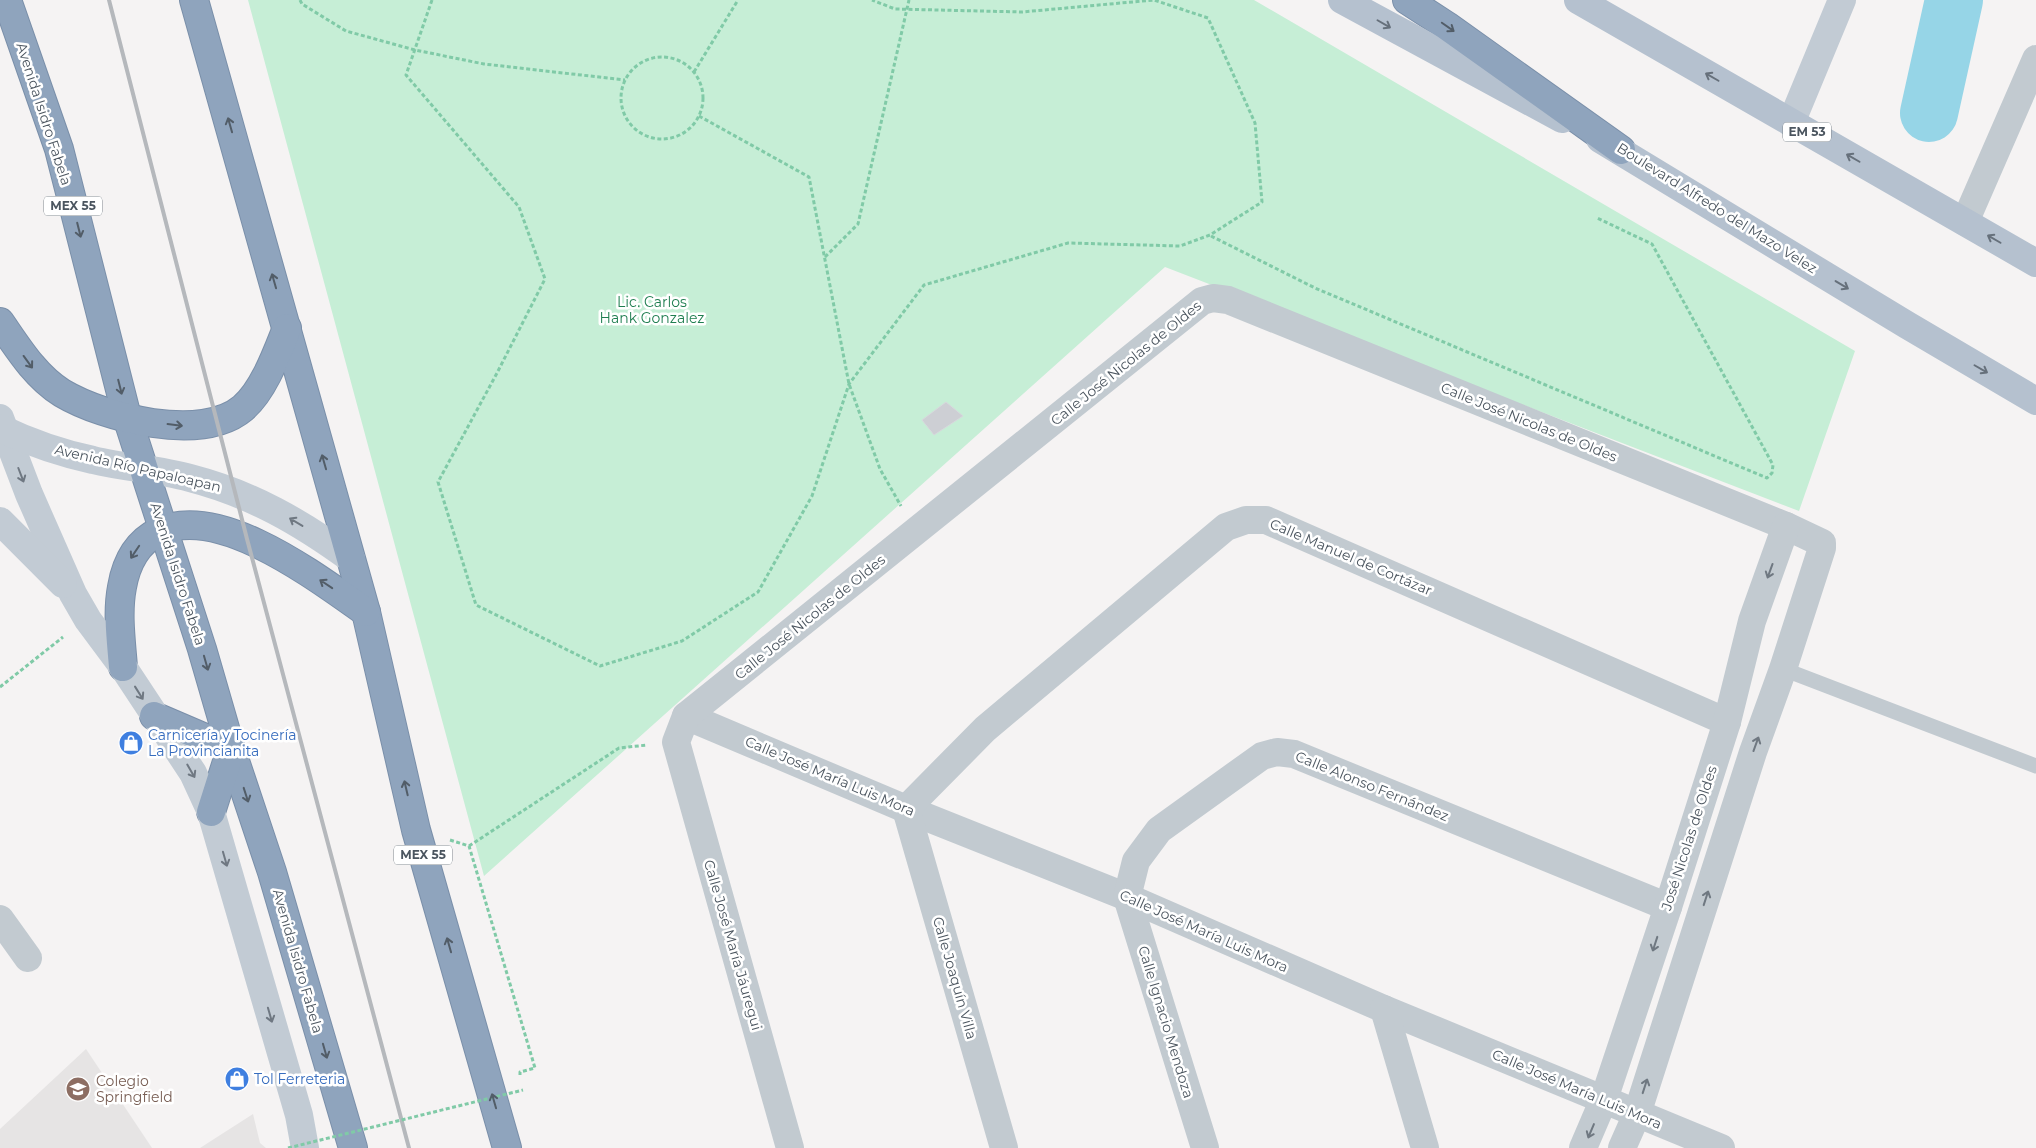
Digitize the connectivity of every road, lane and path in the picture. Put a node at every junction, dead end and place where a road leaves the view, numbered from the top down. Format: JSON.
{"nodes":[{"id":1,"x":7,"y":0,"type":"edge"},
{"id":2,"x":194,"y":0,"type":"edge"},
{"id":3,"x":300,"y":0,"type":"edge"},
{"id":4,"x":432,"y":0,"type":"edge"},
{"id":5,"x":738,"y":0,"type":"edge"},
{"id":6,"x":872,"y":0,"type":"edge"},
{"id":7,"x":909,"y":0,"type":"edge"},
{"id":8,"x":1342,"y":0,"type":"edge"},
{"id":9,"x":1407,"y":0,"type":"edge"},
{"id":10,"x":1578,"y":0,"type":"edge"},
{"id":11,"x":1842,"y":0,"type":"edge"},
{"id":12,"x":907,"y":9,"type":"junction"},
{"id":13,"x":415,"y":50,"type":"junction"},
{"id":14,"x":2036,"y":59,"type":"edge"},
{"id":15,"x":694,"y":72,"type":"junction"},
{"id":16,"x":625,"y":80,"type":"junction"},
{"id":17,"x":699,"y":116,"type":"junction"},
{"id":18,"x":1791,"y":123,"type":"junction"},
{"id":19,"x":1621,"y":150,"type":"junction"},
{"id":20,"x":1597,"y":218,"type":"dead end"},
{"id":21,"x":1965,"y":222,"type":"junction"},
{"id":22,"x":1210,"y":235,"type":"junction"},
{"id":23,"x":824,"y":257,"type":"junction"},
{"id":24,"x":2036,"y":263,"type":"edge"},
{"id":25,"x":0,"y":322,"type":"edge"},
{"id":26,"x":287,"y":328,"type":"junction"},
{"id":27,"x":849,"y":384,"type":"junction"},
{"id":28,"x":2036,"y":401,"type":"edge"},
{"id":29,"x":127,"y":417,"type":"junction"},
{"id":30,"x":1,"y":425,"type":"edge"},
{"id":31,"x":144,"y":468,"type":"junction"},
{"id":32,"x":0,"y":521,"type":"edge"},
{"id":33,"x":1786,"y":526,"type":"junction"},
{"id":34,"x":163,"y":530,"type":"junction"},
{"id":35,"x":917,"y":532,"type":"junction"},
{"id":36,"x":351,"y":559,"type":"junction"},
{"id":37,"x":73,"y":594,"type":"junction"},
{"id":38,"x":366,"y":612,"type":"junction"},
{"id":39,"x":88,"y":620,"type":"junction"},
{"id":40,"x":122,"y":667,"type":"junction"},
{"id":41,"x":1784,"y":669,"type":"junction"},
{"id":42,"x":0,"y":687,"type":"edge"},
{"id":43,"x":154,"y":716,"type":"junction"},
{"id":44,"x":686,"y":716,"type":"junction"},
{"id":45,"x":1727,"y":722,"type":"junction"},
{"id":46,"x":676,"y":742,"type":"junction"},
{"id":47,"x":231,"y":749,"type":"junction"},
{"id":48,"x":2036,"y":766,"type":"edge"},
{"id":49,"x":906,"y":809,"type":"junction"},
{"id":50,"x":211,"y":812,"type":"junction"},
{"id":51,"x":416,"y":830,"type":"junction"},
{"id":52,"x":470,"y":846,"type":"junction"},
{"id":53,"x":1127,"y":896,"type":"junction"},
{"id":54,"x":1668,"y":907,"type":"junction"},
{"id":55,"x":0,"y":919,"type":"edge"},
{"id":56,"x":28,"y":958,"type":"dead end"},
{"id":57,"x":1384,"y":1009,"type":"junction"},
{"id":58,"x":520,"y":1072,"type":"dead end"},
{"id":59,"x":523,"y":1090,"type":"dead end"},
{"id":60,"x":1604,"y":1099,"type":"junction"},
{"id":61,"x":1637,"y":1114,"type":"junction"},
{"id":62,"x":288,"y":1148,"type":"edge"},
{"id":63,"x":305,"y":1148,"type":"edge"},
{"id":64,"x":353,"y":1148,"type":"edge"},
{"id":65,"x":507,"y":1148,"type":"edge"},
{"id":66,"x":790,"y":1148,"type":"edge"},
{"id":67,"x":1004,"y":1148,"type":"edge"},
{"id":68,"x":1205,"y":1148,"type":"edge"},
{"id":69,"x":1425,"y":1148,"type":"edge"},
{"id":70,"x":1583,"y":1148,"type":"edge"},
{"id":71,"x":1622,"y":1148,"type":"edge"},
{"id":72,"x":1721,"y":1148,"type":"edge"}],
"edges":[{"from":1,"to":29,"type":"highway","name":"Avenida Isidro Fabela","number":"MEX 55","one_way":true},
{"from":26,"to":2,"type":"highway","number":"MEX 55","one_way":true},
{"from":3,"to":13,"type":"path"},
{"from":4,"to":13,"type":"path"},
{"from":5,"to":15,"type":"path"},
{"from":6,"to":12,"type":"path"},
{"from":7,"to":12,"type":"path"},
{"from":8,"to":19,"type":"main road","one_way":true},
{"from":9,"to":19,"type":"highway","name":"Boulevard Alfredo del Mazo Velez","one_way":true},
{"from":18,"to":10,"type":"main road","number":"EM 53","one_way":true},
{"from":11,"to":18,"type":"main road"},
{"from":12,"to":22,"type":"path"},
{"from":12,"to":23,"type":"path"},
{"from":13,"to":16,"type":"path"},
{"from":13,"to":27,"type":"path"},
{"from":14,"to":21,"type":"street"},
{"from":15,"to":16,"type":"path"},
{"from":15,"to":17,"type":"path"},
{"from":16,"to":17,"type":"path"},
{"from":17,"to":23,"type":"path"},
{"from":21,"to":18,"type":"main road","number":"EM 53","one_way":true},
{"from":19,"to":28,"type":"main road","name":"Boulevard Alfredo del Mazo Velez","one_way":true},
{"from":20,"to":22,"type":"path"},
{"from":24,"to":21,"type":"main road","number":"EM 53","one_way":true},
{"from":22,"to":27,"type":"path"},
{"from":23,"to":27,"type":"path"},
{"from":25,"to":29,"type":"highway","one_way":true},
{"from":29,"to":26,"type":"highway","one_way":true},
{"from":36,"to":26,"type":"highway","number":"MEX 55","one_way":true},
{"from":27,"to":35,"type":"path"},
{"from":29,"to":31,"type":"highway","name":"Avenida Isidro Fabela","number":"MEX 55"},
{"from":30,"to":31,"type":"main road","name":"Avenida Río Papaloapan"},
{"from":30,"to":37,"type":"main road","one_way":true},
{"from":31,"to":34,"type":"highway","name":"Avenida Isidro Fabela","number":"MEX 55"},
{"from":36,"to":31,"type":"main road","name":"Avenida Río Papaloapan","one_way":true},
{"from":32,"to":37,"type":"main road"},
{"from":33,"to":35,"type":"street","name":"Calle José Nicolas de Oldes"},
{"from":33,"to":41,"type":"street","name":"Calle José Nicolas de Oldes"},
{"from":33,"to":45,"type":"street","name":"José Nicolas de Oldes","one_way":true},
{"from":38,"to":34,"type":"highway","one_way":true},
{"from":34,"to":40,"type":"highway","one_way":true},
{"from":34,"to":47,"type":"highway","name":"Avenida Isidro Fabela","number":"MEX 55","one_way":true},
{"from":35,"to":44,"type":"street","name":"Calle José Nicolas de Oldes"},
{"from":36,"to":38,"type":"highway","number":"MEX 55"},
{"from":37,"to":39,"type":"main road"},
{"from":51,"to":38,"type":"highway","number":"MEX 55","one_way":true},
{"from":39,"to":40,"type":"main road"},
{"from":39,"to":42,"type":"path"},
{"from":40,"to":43,"type":"main road","one_way":true},
{"from":41,"to":48,"type":"lane"},
{"from":61,"to":41,"type":"street","one_way":true},
{"from":43,"to":47,"type":"highway"},
{"from":43,"to":50,"type":"main road","one_way":true},
{"from":44,"to":46,"type":"street"},
{"from":44,"to":49,"type":"street","name":"Calle José María Luis Mora"},
{"from":45,"to":49,"type":"street","name":"Calle Manuel de Cortázar"},
{"from":45,"to":54,"type":"street","name":"José Nicolas de Oldes"},
{"from":46,"to":52,"type":"path"},
{"from":46,"to":66,"type":"street","name":"Calle José María Jáuregui"},
{"from":47,"to":50,"type":"highway"},
{"from":47,"to":64,"type":"highway","name":"Avenida Isidro Fabela","number":"MEX 55","one_way":true},
{"from":49,"to":53,"type":"street","name":"Calle José María Luis Mora"},
{"from":49,"to":67,"type":"street","name":"Calle Joaquín Villa"},
{"from":50,"to":63,"type":"main road","one_way":true},
{"from":51,"to":52,"type":"path"},
{"from":65,"to":51,"type":"highway","number":"MEX 55","one_way":true},
{"from":52,"to":58,"type":"path"},
{"from":53,"to":54,"type":"street","name":"Calle Alonso Fernández"},
{"from":53,"to":57,"type":"street","name":"Calle José María Luis Mora"},
{"from":53,"to":68,"type":"street","name":"Calle Ignacio Mendoza"},
{"from":54,"to":60,"type":"street","name":"José Nicolas de Oldes","one_way":true},
{"from":55,"to":56,"type":"street"},
{"from":57,"to":60,"type":"street","name":"Calle José María Luis Mora"},
{"from":57,"to":69,"type":"street"},
{"from":59,"to":62,"type":"path","bridge":true},
{"from":60,"to":61,"type":"street","name":"Calle José María Luis Mora"},
{"from":60,"to":70,"type":"street","name":"José Nicolas de Oldes","one_way":true},
{"from":61,"to":71,"type":"street"},
{"from":61,"to":72,"type":"street","name":"Calle José María Luis Mora"}]}
